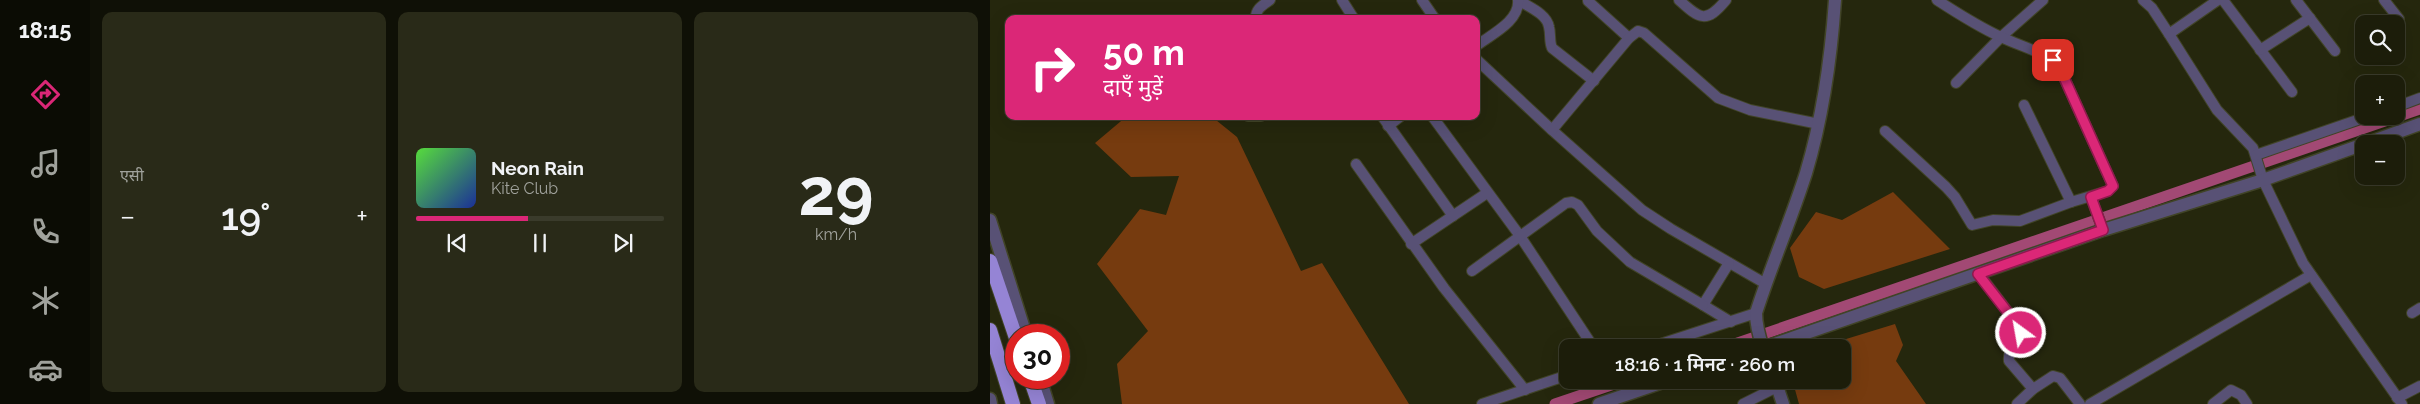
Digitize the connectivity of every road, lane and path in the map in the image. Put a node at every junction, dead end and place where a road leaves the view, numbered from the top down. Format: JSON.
{"nodes":[{"id":1,"x":1270,"y":0,"type":"edge"},
{"id":2,"x":1342,"y":0,"type":"edge"},
{"id":3,"x":1422,"y":0,"type":"edge"},
{"id":4,"x":1518,"y":0,"type":"edge"},
{"id":5,"x":1679,"y":0,"type":"edge"},
{"id":6,"x":1726,"y":0,"type":"edge"},
{"id":7,"x":1834,"y":0,"type":"edge"},
{"id":8,"x":1937,"y":0,"type":"edge"},
{"id":9,"x":2143,"y":0,"type":"edge"},
{"id":10,"x":2218,"y":0,"type":"edge"},
{"id":11,"x":2223,"y":0,"type":"edge"},
{"id":12,"x":2296,"y":0,"type":"edge"},
{"id":13,"x":2384,"y":0,"type":"edge"},
{"id":14,"x":1588,"y":1,"type":"edge"},
{"id":15,"x":2041,"y":1,"type":"edge"},
{"id":16,"x":2153,"y":4,"type":"edge"},
{"id":17,"x":1255,"y":15,"type":"edge"},
{"id":18,"x":1351,"y":15,"type":"edge"},
{"id":19,"x":1432,"y":15,"type":"edge"},
{"id":20,"x":2396,"y":15,"type":"edge"},
{"id":21,"x":2310,"y":18,"type":"junction"},
{"id":22,"x":2169,"y":34,"type":"junction"},
{"id":23,"x":2001,"y":37,"type":"junction"},
{"id":24,"x":1629,"y":38,"type":"junction"},
{"id":25,"x":1480,"y":43,"type":"edge"},
{"id":26,"x":2260,"y":50,"type":"junction"},
{"id":27,"x":2335,"y":51,"type":"dead end"},
{"id":28,"x":1480,"y":63,"type":"edge"},
{"id":29,"x":1594,"y":81,"type":"junction"},
{"id":30,"x":1956,"y":83,"type":"dead end"},
{"id":31,"x":2292,"y":92,"type":"dead end"},
{"id":32,"x":2420,"y":98,"type":"edge"},
{"id":33,"x":2405,"y":104,"type":"edge"},
{"id":34,"x":2024,"y":105,"type":"dead end"},
{"id":35,"x":1384,"y":120,"type":"edge"},
{"id":36,"x":1395,"y":120,"type":"edge"},
{"id":37,"x":1435,"y":120,"type":"edge"},
{"id":38,"x":2355,"y":121,"type":"edge"},
{"id":39,"x":1819,"y":124,"type":"junction"},
{"id":40,"x":2420,"y":124,"type":"edge"},
{"id":41,"x":1388,"y":126,"type":"junction"},
{"id":42,"x":1552,"y":130,"type":"junction"},
{"id":43,"x":1885,"y":131,"type":"dead end"},
{"id":44,"x":2389,"y":135,"type":"edge"},
{"id":45,"x":2355,"y":147,"type":"edge"},
{"id":46,"x":2256,"y":155,"type":"junction"},
{"id":47,"x":1356,"y":164,"type":"dead end"},
{"id":48,"x":2262,"y":177,"type":"junction"},
{"id":49,"x":1487,"y":193,"type":"junction"},
{"id":50,"x":2091,"y":197,"type":"junction"},
{"id":51,"x":2071,"y":202,"type":"junction"},
{"id":52,"x":1453,"y":216,"type":"junction"},
{"id":53,"x":990,"y":220,"type":"edge"},
{"id":54,"x":2102,"y":227,"type":"junction"},
{"id":55,"x":1520,"y":236,"type":"junction"},
{"id":56,"x":1411,"y":244,"type":"junction"},
{"id":57,"x":990,"y":261,"type":"edge"},
{"id":58,"x":1729,"y":263,"type":"junction"},
{"id":59,"x":1472,"y":271,"type":"dead end"},
{"id":60,"x":1978,"y":274,"type":"junction"},
{"id":61,"x":2311,"y":275,"type":"junction"},
{"id":62,"x":1766,"y":284,"type":"junction"},
{"id":63,"x":1704,"y":305,"type":"junction"},
{"id":64,"x":1756,"y":319,"type":"junction"},
{"id":65,"x":1731,"y":322,"type":"junction"},
{"id":66,"x":1011,"y":324,"type":"edge"},
{"id":67,"x":1023,"y":324,"type":"edge"},
{"id":68,"x":990,"y":330,"type":"edge"},
{"id":69,"x":1588,"y":339,"type":"edge"},
{"id":70,"x":1677,"y":339,"type":"edge"},
{"id":71,"x":1559,"y":378,"type":"edge"},
{"id":72,"x":2420,"y":386,"type":"edge"},
{"id":73,"x":1034,"y":389,"type":"edge"},
{"id":74,"x":1043,"y":389,"type":"edge"},
{"id":75,"x":1643,"y":389,"type":"edge"},
{"id":76,"x":1768,"y":389,"type":"edge"},
{"id":77,"x":1778,"y":389,"type":"edge"},
{"id":78,"x":2033,"y":389,"type":"junction"},
{"id":79,"x":1525,"y":390,"type":"junction"},
{"id":80,"x":990,"y":399,"type":"edge"},
{"id":81,"x":2400,"y":401,"type":"edge"},
{"id":82,"x":992,"y":404,"type":"edge"},
{"id":83,"x":1013,"y":404,"type":"edge"},
{"id":84,"x":1039,"y":404,"type":"edge"},
{"id":85,"x":1048,"y":404,"type":"edge"},
{"id":86,"x":1482,"y":404,"type":"edge"},
{"id":87,"x":1599,"y":404,"type":"edge"},
{"id":88,"x":1743,"y":404,"type":"edge"},
{"id":89,"x":1783,"y":404,"type":"edge"},
{"id":90,"x":2017,"y":404,"type":"edge"},
{"id":91,"x":2080,"y":404,"type":"edge"},
{"id":92,"x":2090,"y":404,"type":"edge"},
{"id":93,"x":2213,"y":404,"type":"edge"},
{"id":94,"x":2247,"y":404,"type":"edge"}],
"edges":[{"from":1,"to":17,"type":"street"},
{"from":2,"to":18,"type":"street"},
{"from":3,"to":19,"type":"street"},
{"from":4,"to":25,"type":"street"},
{"from":4,"to":29,"type":"street"},
{"from":5,"to":6,"type":"street"},
{"from":7,"to":39,"type":"street"},
{"from":8,"to":23,"type":"street"},
{"from":9,"to":16,"type":"street"},
{"from":10,"to":22,"type":"street"},
{"from":11,"to":26,"type":"street"},
{"from":12,"to":21,"type":"street"},
{"from":13,"to":20,"type":"street"},
{"from":14,"to":24,"type":"street"},
{"from":15,"to":23,"type":"street"},
{"from":16,"to":22,"type":"street"},
{"from":21,"to":26,"type":"street"},
{"from":21,"to":27,"type":"street"},
{"from":22,"to":46,"type":"street"},
{"from":23,"to":30,"type":"street"},
{"from":23,"to":50,"type":"street"},
{"from":24,"to":29,"type":"street"},
{"from":24,"to":39,"type":"street"},
{"from":26,"to":31,"type":"street"},
{"from":28,"to":42,"type":"street"},
{"from":29,"to":42,"type":"street"},
{"from":32,"to":33,"type":"street"},
{"from":34,"to":51,"type":"street"},
{"from":35,"to":41,"type":"street"},
{"from":36,"to":41,"type":"street"},
{"from":37,"to":49,"type":"street"},
{"from":38,"to":46,"type":"street"},
{"from":39,"to":62,"type":"street"},
{"from":40,"to":44,"type":"street"},
{"from":41,"to":52,"type":"street"},
{"from":42,"to":58,"type":"street"},
{"from":43,"to":51,"type":"street"},
{"from":45,"to":48,"type":"street"},
{"from":46,"to":48,"type":"street"},
{"from":47,"to":56,"type":"street"},
{"from":48,"to":54,"type":"street"},
{"from":48,"to":61,"type":"street"},
{"from":49,"to":52,"type":"street"},
{"from":49,"to":55,"type":"street"},
{"from":50,"to":51,"type":"street"},
{"from":50,"to":54,"type":"street"},
{"from":52,"to":56,"type":"street"},
{"from":53,"to":67,"type":"street"},
{"from":54,"to":60,"type":"street"},
{"from":55,"to":59,"type":"street"},
{"from":55,"to":63,"type":"street"},
{"from":55,"to":69,"type":"street"},
{"from":56,"to":79,"type":"street"},
{"from":57,"to":66,"type":"highway"},
{"from":58,"to":62,"type":"street"},
{"from":58,"to":63,"type":"street"},
{"from":60,"to":64,"type":"street"},
{"from":60,"to":78,"type":"street"},
{"from":61,"to":81,"type":"street"},
{"from":61,"to":92,"type":"street"},
{"from":62,"to":64,"type":"street"},
{"from":63,"to":65,"type":"street"},
{"from":64,"to":65,"type":"street"},
{"from":65,"to":70,"type":"street"},
{"from":68,"to":83,"type":"highway"},
{"from":71,"to":79,"type":"street"},
{"from":72,"to":81,"type":"street"},
{"from":73,"to":84,"type":"highway"},
{"from":74,"to":85,"type":"street"},
{"from":75,"to":87,"type":"street"},
{"from":76,"to":88,"type":"street"},
{"from":77,"to":89,"type":"street"},
{"from":78,"to":90,"type":"street"},
{"from":78,"to":91,"type":"street"},
{"from":79,"to":86,"type":"street"},
{"from":80,"to":82,"type":"street"},
{"from":93,"to":94,"type":"street"}]}
